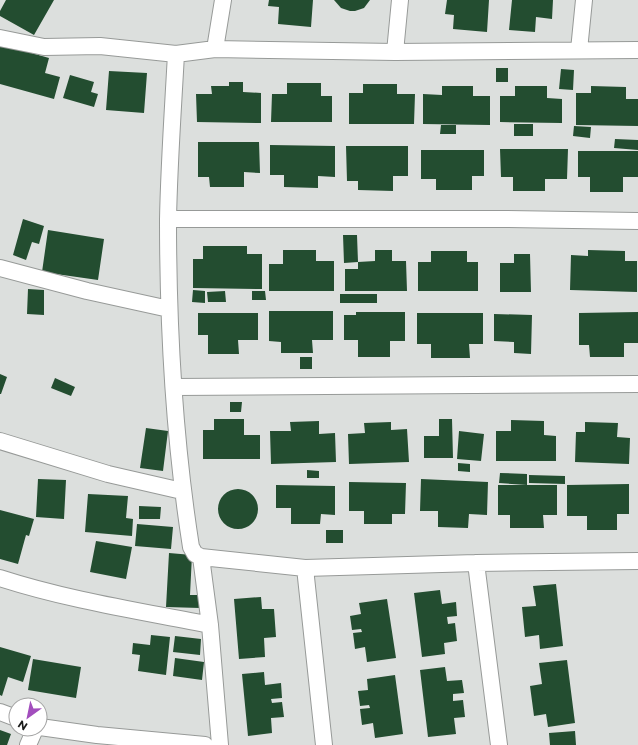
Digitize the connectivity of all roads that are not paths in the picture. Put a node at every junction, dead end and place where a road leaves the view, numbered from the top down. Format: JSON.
{"nodes":[{"id":1,"x":223,"y":0,"type":"edge"},
{"id":2,"x":400,"y":0,"type":"edge"},
{"id":3,"x":584,"y":0,"type":"edge"},
{"id":4,"x":0,"y":38,"type":"edge"},
{"id":5,"x":216,"y":49,"type":"junction"},
{"id":6,"x":579,"y":50,"type":"junction"},
{"id":7,"x":638,"y":50,"type":"edge"},
{"id":8,"x":395,"y":52,"type":"junction"},
{"id":9,"x":176,"y":54,"type":"junction"},
{"id":10,"x":168,"y":219,"type":"junction"},
{"id":11,"x":638,"y":221,"type":"edge"},
{"id":12,"x":0,"y":268,"type":"edge"},
{"id":13,"x":169,"y":309,"type":"junction"},
{"id":14,"x":638,"y":384,"type":"edge"},
{"id":15,"x":174,"y":387,"type":"junction"},
{"id":16,"x":0,"y":441,"type":"edge"},
{"id":17,"x":182,"y":491,"type":"junction"},
{"id":18,"x":201,"y":557,"type":"junction"},
{"id":19,"x":638,"y":561,"type":"edge"},
{"id":20,"x":476,"y":563,"type":"junction"},
{"id":21,"x":305,"y":568,"type":"junction"},
{"id":22,"x":0,"y":578,"type":"edge"},
{"id":23,"x":210,"y":625,"type":"junction"},
{"id":24,"x":48,"y":728,"type":"edge"},
{"id":25,"x":205,"y":745,"type":"edge"},
{"id":26,"x":220,"y":745,"type":"edge"},
{"id":27,"x":324,"y":745,"type":"edge"},
{"id":28,"x":499,"y":745,"type":"edge"}],
"edges":[{"from":1,"to":5,"type":"street"},
{"from":2,"to":8,"type":"street"},
{"from":3,"to":6,"type":"street"},
{"from":4,"to":9,"type":"street"},
{"from":5,"to":8,"type":"street"},
{"from":5,"to":9,"type":"street"},
{"from":6,"to":7,"type":"street"},
{"from":6,"to":8,"type":"street"},
{"from":9,"to":10,"type":"street"},
{"from":10,"to":11,"type":"street"},
{"from":10,"to":13,"type":"street"},
{"from":12,"to":13,"type":"street"},
{"from":13,"to":15,"type":"street"},
{"from":14,"to":15,"type":"street"},
{"from":15,"to":17,"type":"street"},
{"from":16,"to":17,"type":"street"},
{"from":17,"to":18,"type":"street"},
{"from":18,"to":21,"type":"street"},
{"from":18,"to":23,"type":"street"},
{"from":19,"to":20,"type":"street"},
{"from":20,"to":21,"type":"street"},
{"from":20,"to":28,"type":"street"},
{"from":21,"to":27,"type":"street"},
{"from":22,"to":23,"type":"street"},
{"from":23,"to":26,"type":"street"},
{"from":24,"to":25,"type":"street"}]}
